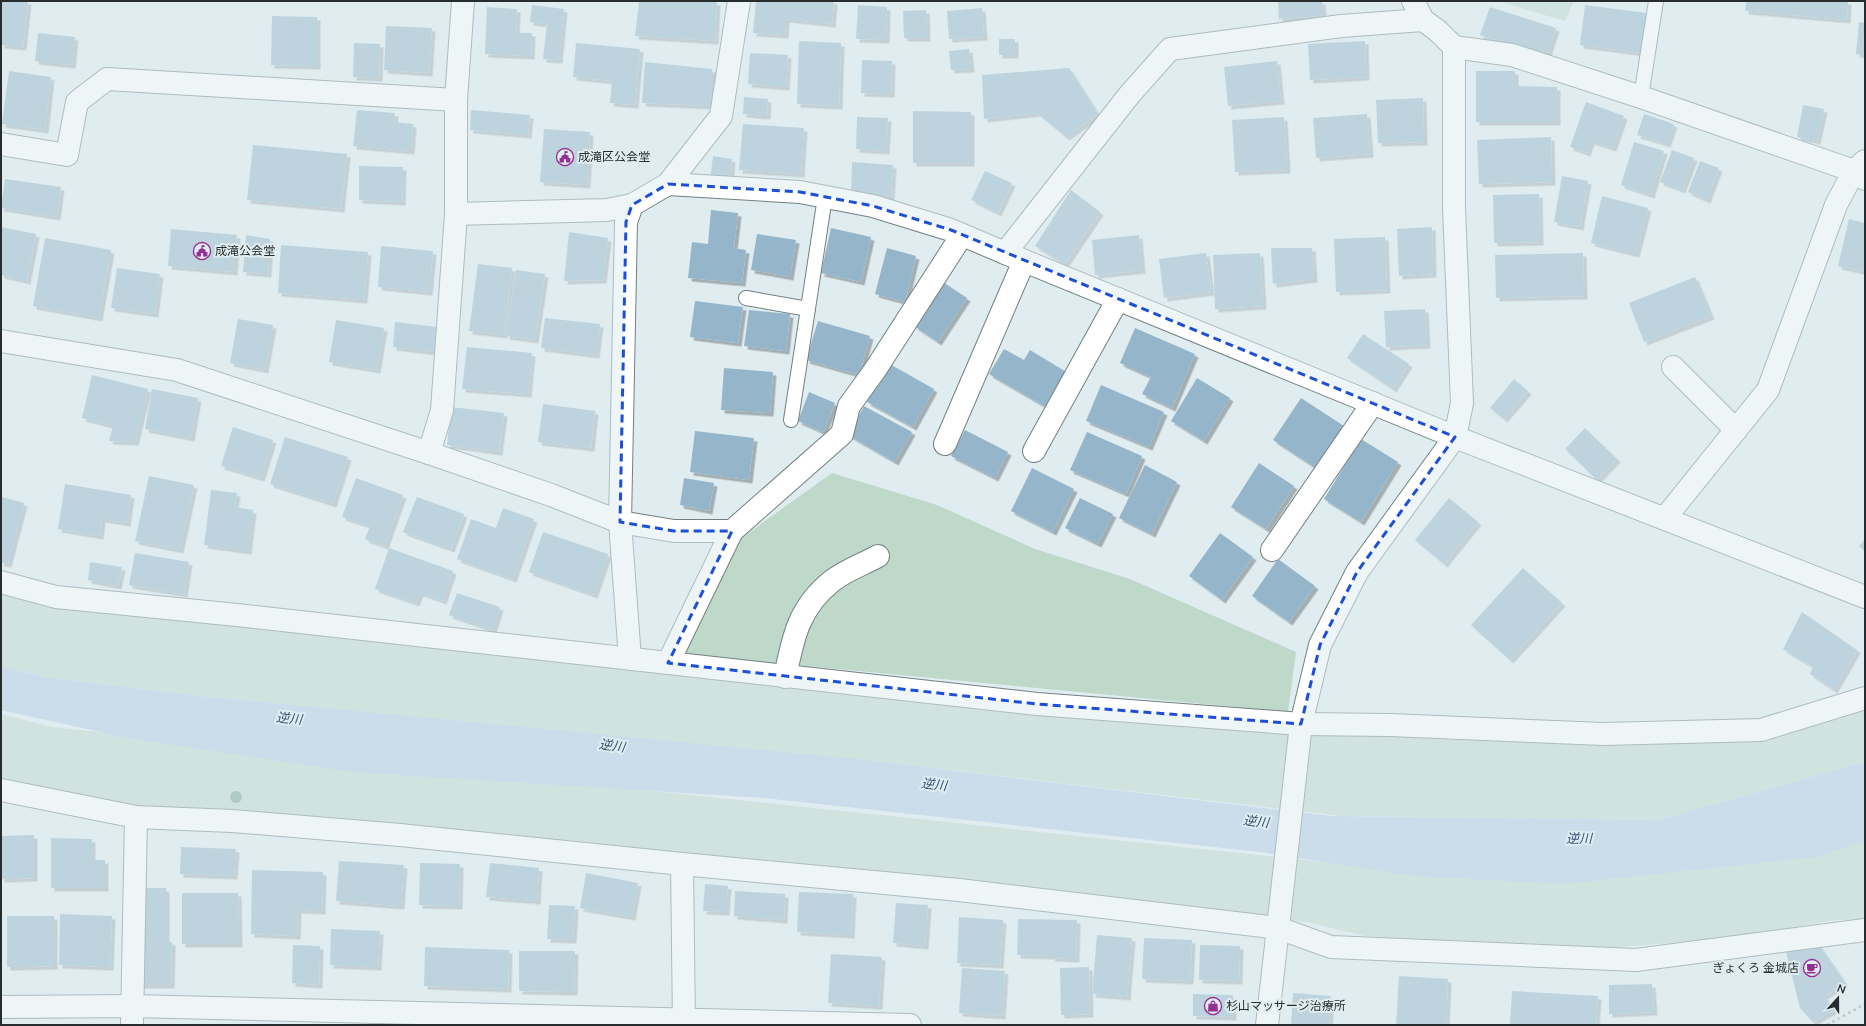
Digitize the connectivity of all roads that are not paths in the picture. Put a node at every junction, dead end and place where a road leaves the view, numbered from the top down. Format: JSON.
{"nodes":[{"id":1,"x":463,"y":1,"type":"edge"},
{"id":2,"x":739,"y":1,"type":"edge"},
{"id":3,"x":1413,"y":1,"type":"edge"},
{"id":4,"x":1656,"y":1,"type":"edge"},
{"id":5,"x":1423,"y":20,"type":"junction"},
{"id":6,"x":1454,"y":47,"type":"junction"},
{"id":7,"x":1641,"y":97,"type":"junction"},
{"id":8,"x":456,"y":100,"type":"junction"},
{"id":9,"x":1,"y":144,"type":"edge"},
{"id":10,"x":1861,"y":170,"type":"edge"},
{"id":11,"x":668,"y":184,"type":"junction"},
{"id":12,"x":826,"y":197,"type":"junction"},
{"id":13,"x":632,"y":204,"type":"junction"},
{"id":14,"x":456,"y":214,"type":"junction"},
{"id":15,"x":962,"y":235,"type":"junction"},
{"id":16,"x":1015,"y":257,"type":"junction"},
{"id":17,"x":746,"y":298,"type":"dead end"},
{"id":18,"x":1118,"y":299,"type":"junction"},
{"id":19,"x":808,"y":309,"type":"junction"},
{"id":20,"x":1,"y":341,"type":"edge"},
{"id":21,"x":1673,"y":366,"type":"dead end"},
{"id":22,"x":1373,"y":403,"type":"junction"},
{"id":23,"x":791,"y":420,"type":"dead end"},
{"id":24,"x":1736,"y":430,"type":"junction"},
{"id":25,"x":1456,"y":437,"type":"junction"},
{"id":26,"x":945,"y":444,"type":"dead end"},
{"id":27,"x":1034,"y":451,"type":"dead end"},
{"id":28,"x":429,"y":453,"type":"junction"},
{"id":29,"x":1664,"y":518,"type":"junction"},
{"id":30,"x":620,"y":522,"type":"junction"},
{"id":31,"x":732,"y":531,"type":"junction"},
{"id":32,"x":1272,"y":550,"type":"dead end"},
{"id":33,"x":878,"y":556,"type":"dead end"},
{"id":34,"x":1,"y":582,"type":"edge"},
{"id":35,"x":1865,"y":597,"type":"edge"},
{"id":36,"x":630,"y":659,"type":"junction"},
{"id":37,"x":668,"y":664,"type":"junction"},
{"id":38,"x":785,"y":677,"type":"junction"},
{"id":39,"x":1865,"y":698,"type":"edge"},
{"id":40,"x":1301,"y":724,"type":"junction"},
{"id":41,"x":1,"y":790,"type":"edge"},
{"id":42,"x":136,"y":817,"type":"junction"},
{"id":43,"x":682,"y":864,"type":"junction"},
{"id":44,"x":1278,"y":928,"type":"junction"},
{"id":45,"x":1865,"y":930,"type":"edge"},
{"id":46,"x":1,"y":1007,"type":"edge"},
{"id":47,"x":132,"y":1015,"type":"edge"},
{"id":48,"x":684,"y":1023,"type":"edge"},
{"id":49,"x":910,"y":1025,"type":"edge"},
{"id":50,"x":1267,"y":1025,"type":"edge"}],
"edges":[{"from":1,"to":8,"type":"street"},
{"from":2,"to":11,"type":"street"},
{"from":3,"to":5,"type":"street"},
{"from":4,"to":7,"type":"lane"},
{"from":5,"to":6,"type":"street"},
{"from":5,"to":16,"type":"street"},
{"from":6,"to":7,"type":"street"},
{"from":6,"to":25,"type":"street"},
{"from":7,"to":10,"type":"street"},
{"from":8,"to":9,"type":"street"},
{"from":8,"to":14,"type":"street"},
{"from":10,"to":24,"type":"street"},
{"from":11,"to":12,"type":"street"},
{"from":11,"to":13,"type":"street"},
{"from":12,"to":15,"type":"street"},
{"from":12,"to":19,"type":"lane"},
{"from":13,"to":14,"type":"street"},
{"from":13,"to":30,"type":"street"},
{"from":14,"to":28,"type":"street"},
{"from":15,"to":16,"type":"street"},
{"from":15,"to":31,"type":"street"},
{"from":16,"to":18,"type":"street"},
{"from":16,"to":26,"type":"street"},
{"from":17,"to":19,"type":"lane"},
{"from":18,"to":22,"type":"street"},
{"from":18,"to":27,"type":"street"},
{"from":19,"to":23,"type":"lane"},
{"from":20,"to":28,"type":"street"},
{"from":21,"to":24,"type":"street"},
{"from":22,"to":25,"type":"street"},
{"from":22,"to":32,"type":"street"},
{"from":24,"to":29,"type":"street"},
{"from":25,"to":29,"type":"street"},
{"from":25,"to":40,"type":"street"},
{"from":28,"to":30,"type":"street"},
{"from":29,"to":35,"type":"street"},
{"from":30,"to":31,"type":"street"},
{"from":30,"to":36,"type":"street"},
{"from":31,"to":37,"type":"street"},
{"from":33,"to":38,"type":"street"},
{"from":34,"to":36,"type":"street"},
{"from":36,"to":37,"type":"street"},
{"from":37,"to":38,"type":"street"},
{"from":38,"to":40,"type":"street"},
{"from":39,"to":40,"type":"street"},
{"from":40,"to":44,"type":"street"},
{"from":41,"to":42,"type":"street"},
{"from":42,"to":43,"type":"street"},
{"from":42,"to":47,"type":"street"},
{"from":43,"to":44,"type":"street"},
{"from":43,"to":48,"type":"street"},
{"from":44,"to":45,"type":"street"},
{"from":44,"to":50,"type":"street"},
{"from":46,"to":47,"type":"street"},
{"from":47,"to":48,"type":"street"},
{"from":48,"to":49,"type":"street"}]}
